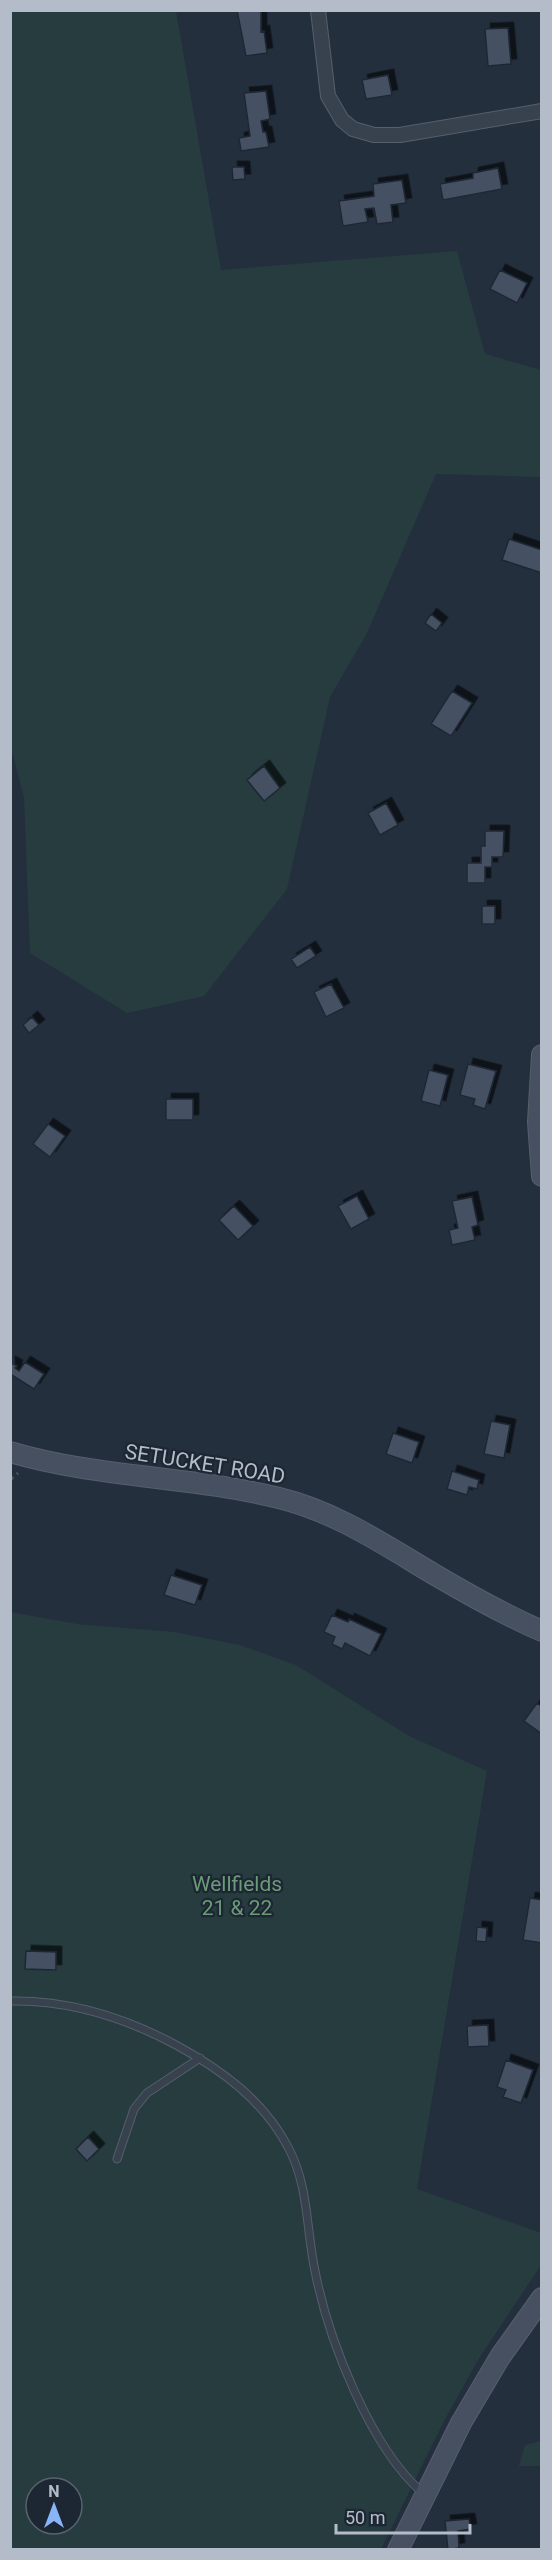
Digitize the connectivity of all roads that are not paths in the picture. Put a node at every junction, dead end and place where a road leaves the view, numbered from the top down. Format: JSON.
{"nodes":[{"id":1,"x":318,"y":10,"type":"edge"},
{"id":2,"x":542,"y":111,"type":"edge"},
{"id":3,"x":542,"y":1055,"type":"edge"},
{"id":4,"x":542,"y":1176,"type":"edge"},
{"id":5,"x":10,"y":1452,"type":"edge"},
{"id":6,"x":542,"y":1631,"type":"edge"},
{"id":7,"x":10,"y":2001,"type":"edge"},
{"id":8,"x":200,"y":2058,"type":"junction"},
{"id":9,"x":117,"y":2159,"type":"dead end"},
{"id":10,"x":542,"y":2298,"type":"edge"},
{"id":11,"x":425,"y":2495,"type":"junction"},
{"id":12,"x":398,"y":2550,"type":"edge"}],
"edges":[{"from":1,"to":2,"type":"street"},
{"from":3,"to":4,"type":"main road"},
{"from":5,"to":6,"type":"main road","name":"SETUCKET ROAD"},
{"from":7,"to":8,"type":"lane"},
{"from":8,"to":9,"type":"lane"},
{"from":8,"to":11,"type":"lane"},
{"from":10,"to":11,"type":"main road"},
{"from":11,"to":12,"type":"main road"}]}
